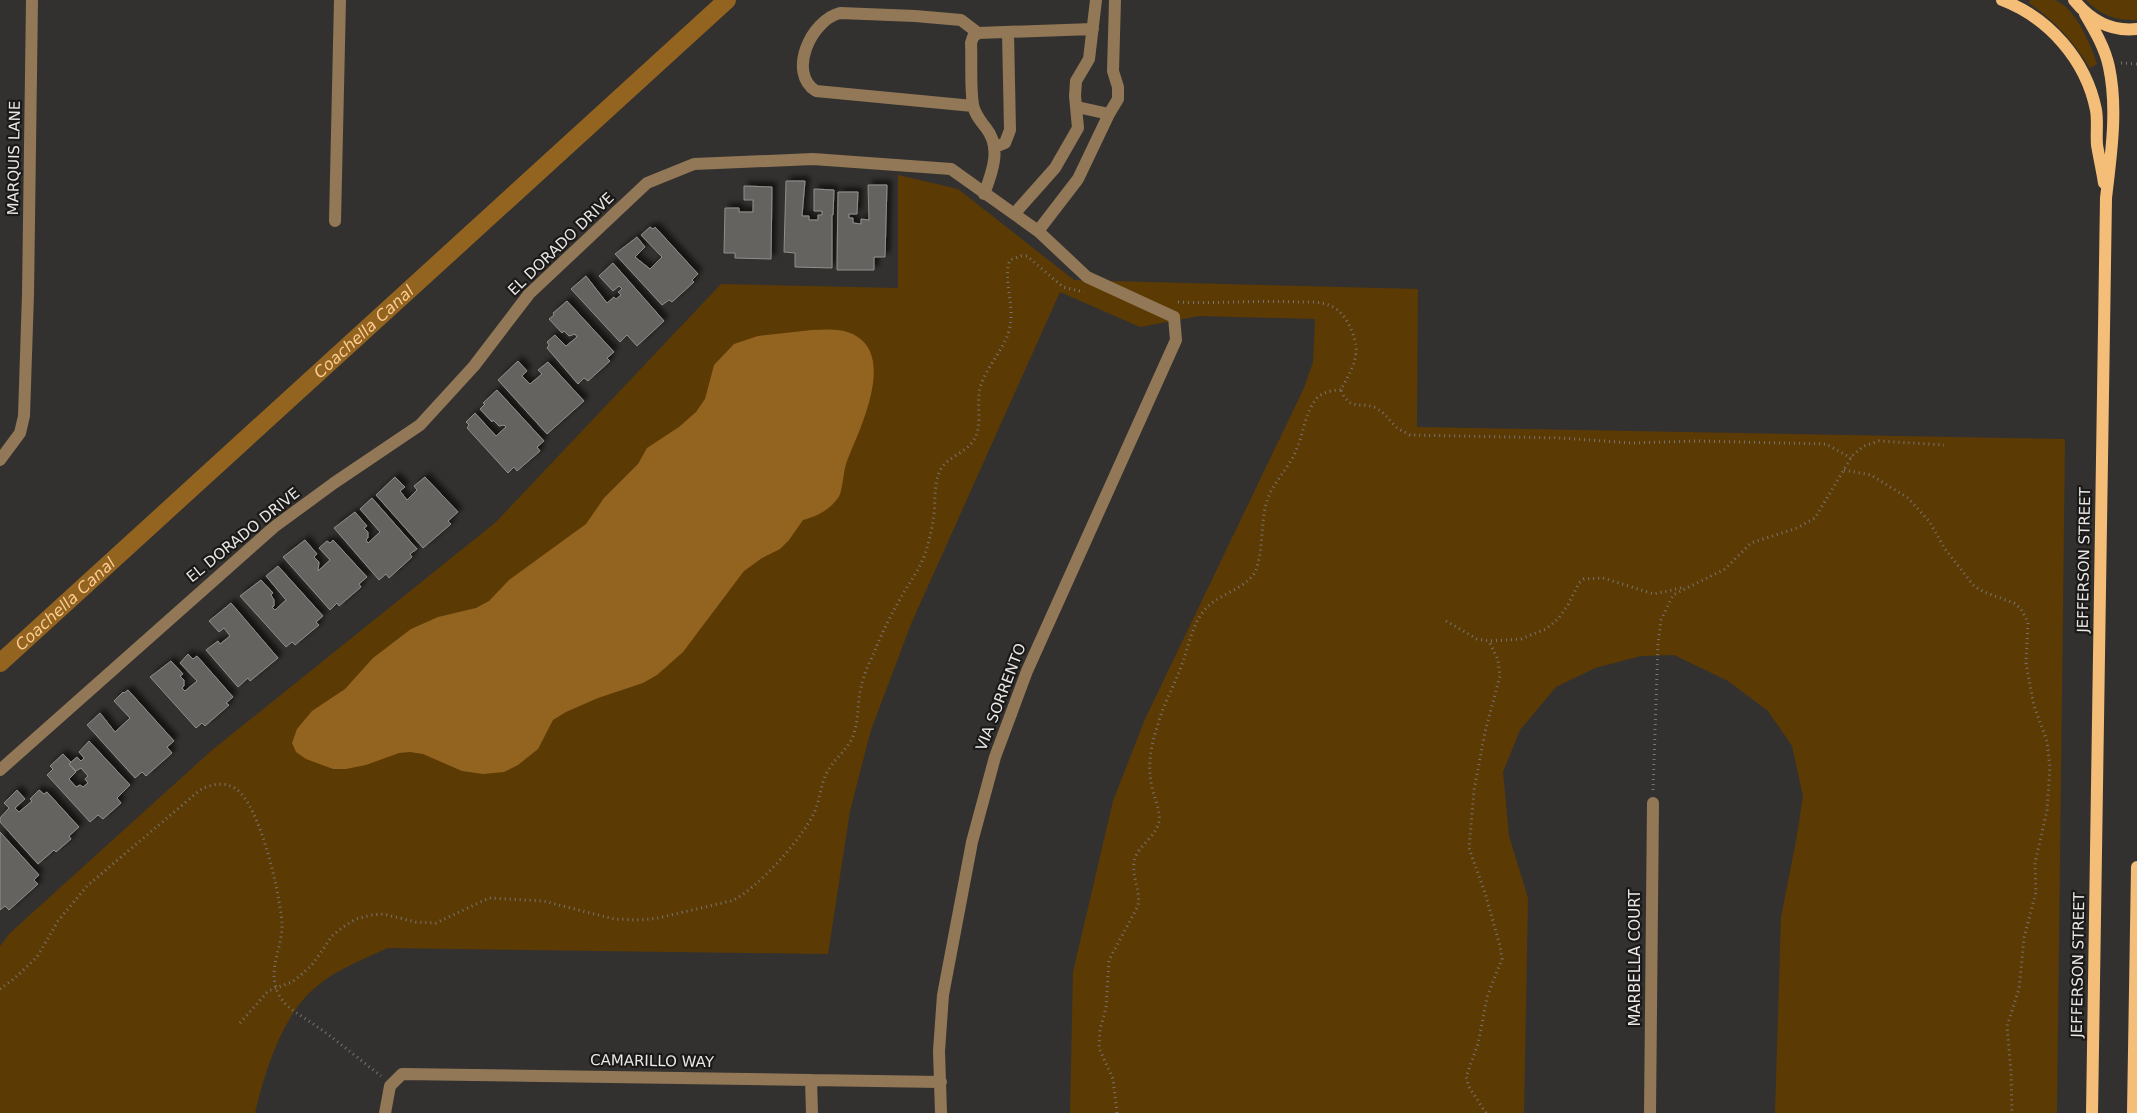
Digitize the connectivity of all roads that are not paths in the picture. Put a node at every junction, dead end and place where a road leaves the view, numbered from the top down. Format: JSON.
{"nodes":[{"id":1,"x":32,"y":0,"type":"edge"},
{"id":2,"x":340,"y":0,"type":"edge"},
{"id":3,"x":1096,"y":0,"type":"edge"},
{"id":4,"x":1114,"y":0,"type":"edge"},
{"id":5,"x":2002,"y":0,"type":"edge"},
{"id":6,"x":2074,"y":0,"type":"edge"},
{"id":7,"x":2086,"y":14,"type":"junction"},
{"id":8,"x":1093,"y":29,"type":"junction"},
{"id":9,"x":2137,"y":29,"type":"edge"},
{"id":10,"x":1008,"y":32,"type":"junction"},
{"id":11,"x":978,"y":33,"type":"junction"},
{"id":12,"x":973,"y":106,"type":"junction"},
{"id":13,"x":1077,"y":107,"type":"junction"},
{"id":14,"x":1109,"y":114,"type":"junction"},
{"id":15,"x":995,"y":146,"type":"junction"},
{"id":16,"x":984,"y":194,"type":"junction"},
{"id":17,"x":2106,"y":198,"type":"junction"},
{"id":18,"x":1015,"y":213,"type":"junction"},
{"id":19,"x":335,"y":221,"type":"dead end"},
{"id":20,"x":1038,"y":231,"type":"junction"},
{"id":21,"x":1174,"y":317,"type":"joint"},
{"id":22,"x":0,"y":460,"type":"edge"},
{"id":23,"x":0,"y":770,"type":"edge"},
{"id":24,"x":1652,"y":803,"type":"road end"},
{"id":25,"x":2137,"y":867,"type":"edge"},
{"id":26,"x":812,"y":1080,"type":"junction"},
{"id":27,"x":941,"y":1082,"type":"junction"},
{"id":28,"x":385,"y":1111,"type":"edge"},
{"id":29,"x":812,"y":1113,"type":"edge"},
{"id":30,"x":941,"y":1113,"type":"edge"},
{"id":31,"x":1650,"y":1113,"type":"edge"},
{"id":32,"x":2092,"y":1113,"type":"edge"},
{"id":33,"x":2133,"y":1113,"type":"edge"}],
"edges":[{"from":1,"to":22,"type":"street","name":"MARQUIS LANE"},
{"from":2,"to":19,"type":"street"},
{"from":3,"to":8,"type":"street"},
{"from":4,"to":14,"type":"street"},
{"from":5,"to":17,"type":"main road"},
{"from":6,"to":7,"type":"main road"},
{"from":7,"to":9,"type":"main road"},
{"from":7,"to":17,"type":"main road","name":"JEFFERSON STREET"},
{"from":8,"to":10,"type":"street"},
{"from":8,"to":13,"type":"street"},
{"from":10,"to":11,"type":"street"},
{"from":10,"to":15,"type":"street"},
{"from":11,"to":12,"type":"street"},
{"from":11,"to":12,"type":"street"},
{"from":12,"to":15,"type":"street"},
{"from":13,"to":14,"type":"street"},
{"from":13,"to":18,"type":"street"},
{"from":14,"to":20,"type":"street"},
{"from":15,"to":16,"type":"street"},
{"from":16,"to":18,"type":"street","name":"EL DORADO DRIVE"},
{"from":16,"to":23,"type":"street","name":"EL DORADO DRIVE"},
{"from":17,"to":32,"type":"main road","name":"JEFFERSON STREET"},
{"from":18,"to":20,"type":"street","name":"EL DORADO DRIVE"},
{"from":20,"to":21,"type":"street","name":"EL DORADO DRIVE"},
{"from":21,"to":27,"type":"street","name":"VIA SORRENTO"},
{"from":24,"to":31,"type":"street","name":"MARBELLA COURT"},
{"from":25,"to":33,"type":"main road"},
{"from":26,"to":27,"type":"street","name":"CAMARILLO WAY"},
{"from":26,"to":28,"type":"street","name":"CAMARILLO WAY"},
{"from":26,"to":29,"type":"street"},
{"from":27,"to":30,"type":"street","name":"VIA SORRENTO"}]}
